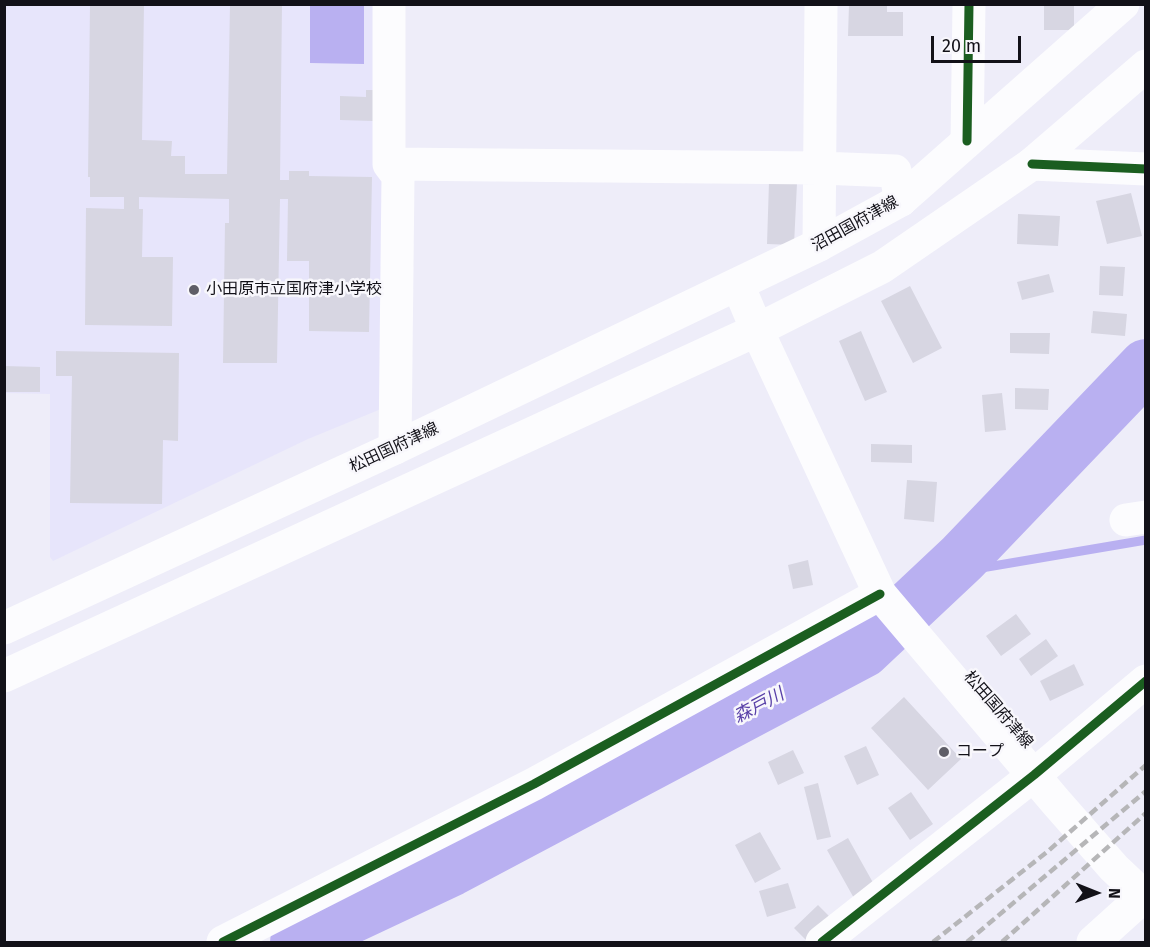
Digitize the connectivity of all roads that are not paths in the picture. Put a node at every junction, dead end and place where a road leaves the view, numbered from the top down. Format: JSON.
{"nodes":[{"id":1,"x":389,"y":4,"type":"edge"},
{"id":2,"x":821,"y":4,"type":"edge"},
{"id":3,"x":969,"y":4,"type":"edge"},
{"id":4,"x":1123,"y":4,"type":"edge"},
{"id":5,"x":1146,"y":66,"type":"edge"},
{"id":6,"x":967,"y":141,"type":"junction"},
{"id":7,"x":389,"y":164,"type":"junction"},
{"id":8,"x":1032,"y":164,"type":"junction"},
{"id":9,"x":820,"y":168,"type":"junction"},
{"id":10,"x":1146,"y":169,"type":"edge"},
{"id":11,"x":900,"y":200,"type":"junction"},
{"id":12,"x":819,"y":246,"type":"junction"},
{"id":13,"x":738,"y":285,"type":"junction"},
{"id":14,"x":757,"y":330,"type":"junction"},
{"id":15,"x":395,"y":448,"type":"junction"},
{"id":16,"x":883,"y":597,"type":"junction"},
{"id":17,"x":4,"y":628,"type":"edge"},
{"id":18,"x":4,"y":676,"type":"edge"},
{"id":19,"x":1146,"y":681,"type":"edge"},
{"id":20,"x":1035,"y":775,"type":"junction"},
{"id":21,"x":1145,"y":897,"type":"edge"},
{"id":22,"x":223,"y":942,"type":"edge"},
{"id":23,"x":822,"y":942,"type":"edge"},
{"id":24,"x":1093,"y":942,"type":"edge"}],
"edges":[{"from":1,"to":7,"type":"main road"},
{"from":2,"to":9,"type":"main road"},
{"from":3,"to":6,"type":"main road"},
{"from":4,"to":6,"type":"main road","name":"沼田国府津線"},
{"from":5,"to":8,"type":"main road"},
{"from":6,"to":11,"type":"main road","name":"沼田国府津線"},
{"from":7,"to":9,"type":"main road"},
{"from":7,"to":15,"type":"main road"},
{"from":8,"to":10,"type":"main road"},
{"from":8,"to":14,"type":"main road"},
{"from":9,"to":11,"type":"main road"},
{"from":9,"to":12,"type":"main road"},
{"from":11,"to":12,"type":"main road","name":"沼田国府津線"},
{"from":12,"to":13,"type":"main road","name":"沼田国府津線"},
{"from":13,"to":14,"type":"main road","name":"松田国府津線"},
{"from":13,"to":15,"type":"main road","name":"松田国府津線"},
{"from":14,"to":16,"type":"main road","name":"松田国府津線"},
{"from":14,"to":18,"type":"main road"},
{"from":15,"to":17,"type":"main road","name":"松田国府津線"},
{"from":16,"to":20,"type":"main road","name":"松田国府津線"},
{"from":16,"to":22,"type":"main road"},
{"from":19,"to":20,"type":"main road"},
{"from":20,"to":21,"type":"main road","name":"松田国府津線"},
{"from":20,"to":23,"type":"main road"},
{"from":21,"to":24,"type":"main road"}]}
